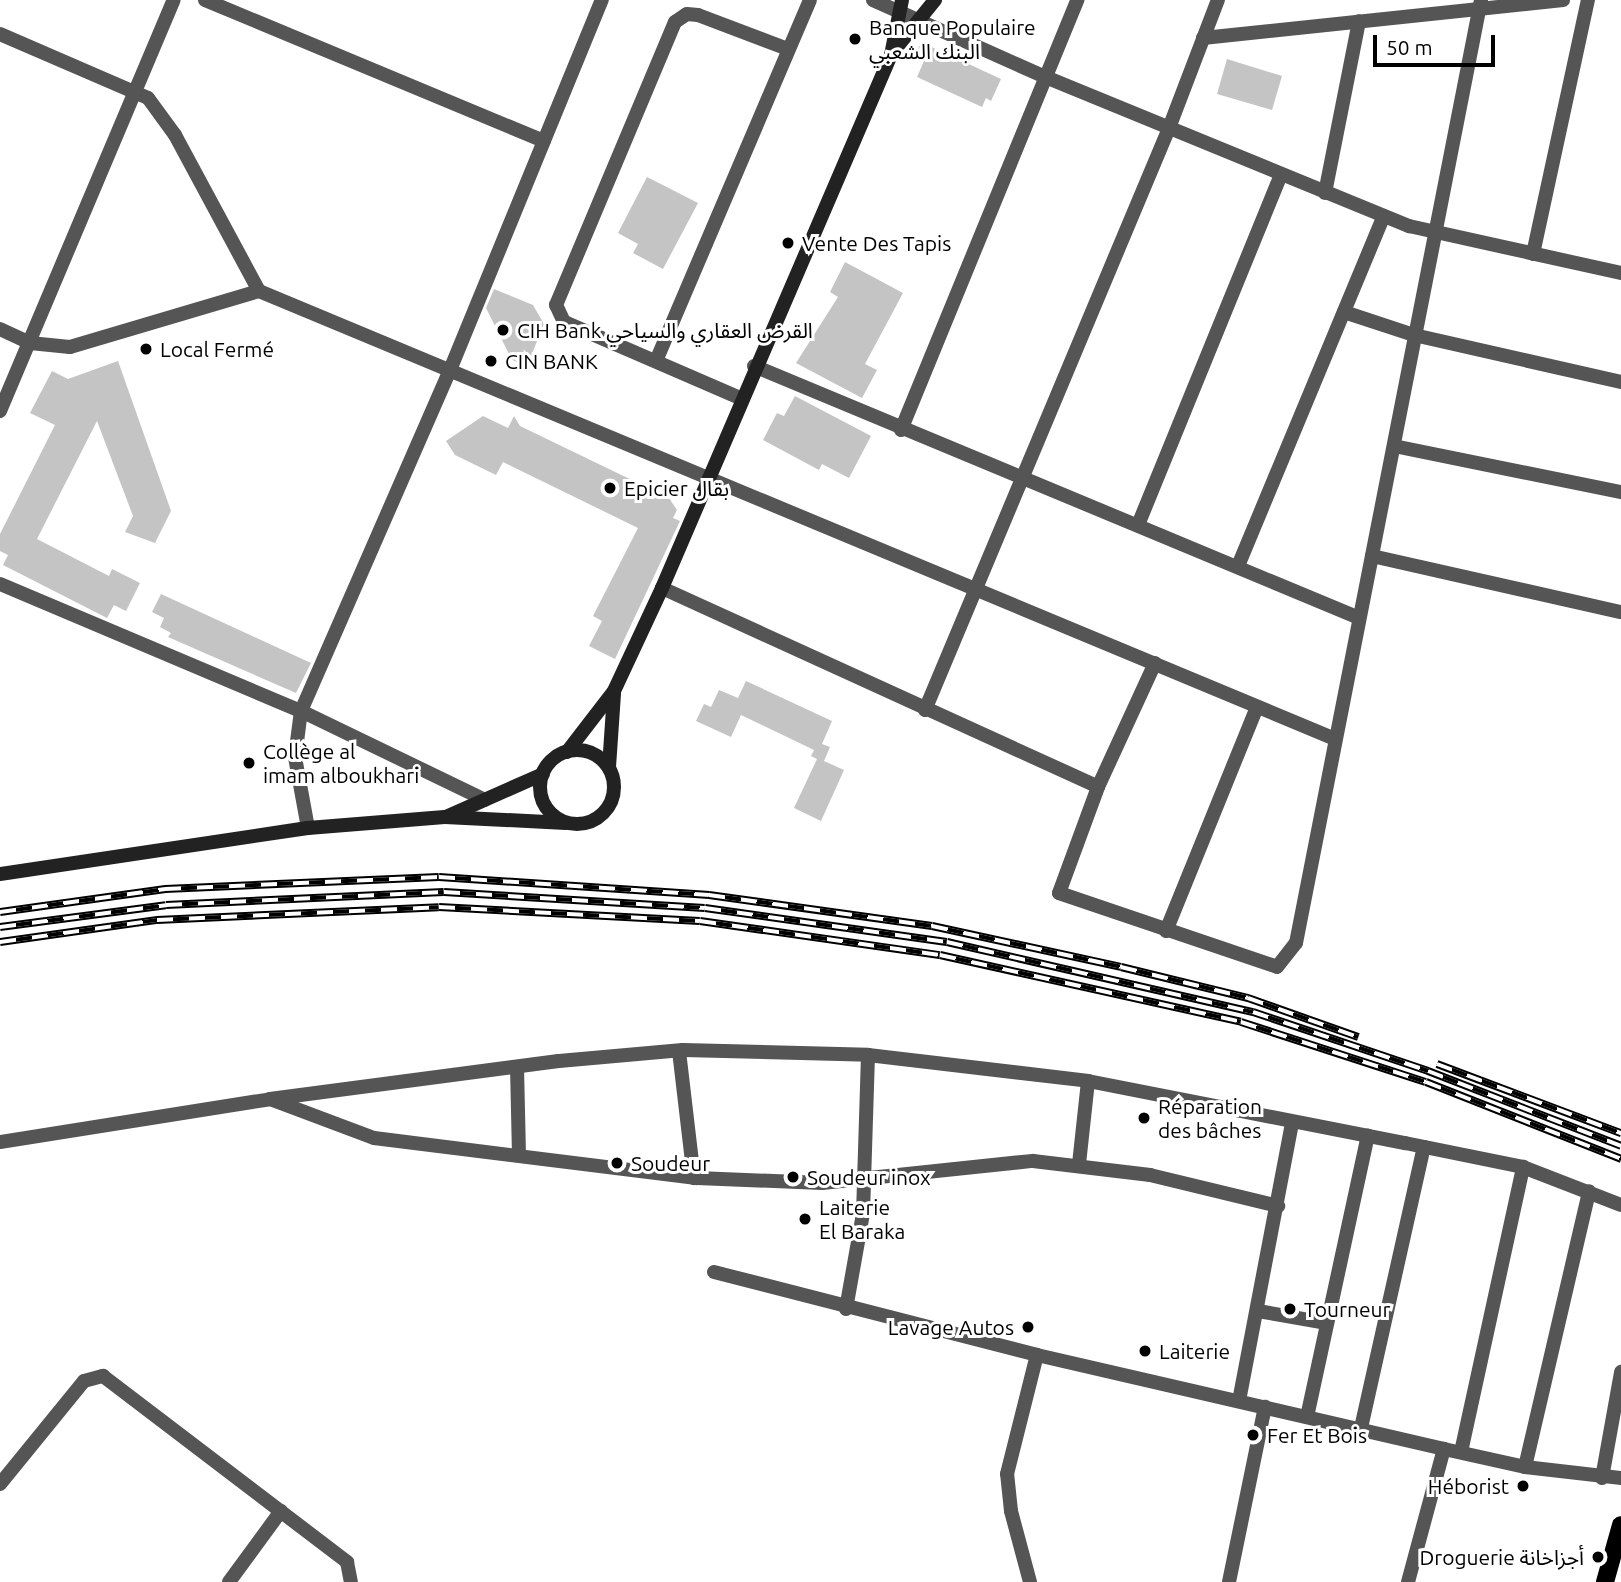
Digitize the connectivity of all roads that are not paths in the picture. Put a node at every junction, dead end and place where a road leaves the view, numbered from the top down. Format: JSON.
{"nodes":[{"id":1,"x":174,"y":0,"type":"edge"},
{"id":2,"x":205,"y":0,"type":"edge"},
{"id":3,"x":602,"y":0,"type":"edge"},
{"id":4,"x":810,"y":0,"type":"edge"},
{"id":5,"x":873,"y":0,"type":"edge"},
{"id":6,"x":935,"y":0,"type":"edge"},
{"id":7,"x":1077,"y":0,"type":"edge"},
{"id":8,"x":1218,"y":0,"type":"edge"},
{"id":9,"x":1563,"y":0,"type":"edge"},
{"id":10,"x":1588,"y":0,"type":"edge"},
{"id":11,"x":1480,"y":4,"type":"edge"},
{"id":12,"x":902,"y":6,"type":"edge"},
{"id":13,"x":918,"y":20,"type":"junction"},
{"id":14,"x":1359,"y":21,"type":"junction"},
{"id":15,"x":0,"y":34,"type":"edge"},
{"id":16,"x":1203,"y":38,"type":"junction"},
{"id":17,"x":788,"y":49,"type":"junction"},
{"id":18,"x":891,"y":55,"type":"junction"},
{"id":19,"x":1044,"y":76,"type":"junction"},
{"id":20,"x":137,"y":90,"type":"junction"},
{"id":21,"x":1169,"y":128,"type":"junction"},
{"id":22,"x":544,"y":141,"type":"junction"},
{"id":23,"x":1281,"y":175,"type":"junction"},
{"id":24,"x":1325,"y":193,"type":"junction"},
{"id":25,"x":1382,"y":216,"type":"junction"},
{"id":26,"x":1435,"y":233,"type":"junction"},
{"id":27,"x":1533,"y":254,"type":"junction"},
{"id":28,"x":1621,"y":273,"type":"edge"},
{"id":29,"x":259,"y":291,"type":"junction"},
{"id":30,"x":1344,"y":312,"type":"junction"},
{"id":31,"x":0,"y":330,"type":"edge"},
{"id":32,"x":1414,"y":335,"type":"junction"},
{"id":33,"x":30,"y":343,"type":"junction"},
{"id":34,"x":656,"y":361,"type":"junction"},
{"id":35,"x":754,"y":366,"type":"junction"},
{"id":36,"x":450,"y":370,"type":"junction"},
{"id":37,"x":1621,"y":382,"type":"edge"},
{"id":38,"x":740,"y":398,"type":"junction"},
{"id":39,"x":0,"y":411,"type":"edge"},
{"id":40,"x":901,"y":430,"type":"junction"},
{"id":41,"x":1394,"y":446,"type":"junction"},
{"id":42,"x":1020,"y":478,"type":"junction"},
{"id":43,"x":706,"y":479,"type":"junction"},
{"id":44,"x":1621,"y":492,"type":"edge"},
{"id":45,"x":1138,"y":525,"type":"junction"},
{"id":46,"x":1372,"y":556,"type":"junction"},
{"id":47,"x":1238,"y":566,"type":"junction"},
{"id":48,"x":0,"y":584,"type":"edge"},
{"id":49,"x":662,"y":588,"type":"junction"},
{"id":50,"x":974,"y":589,"type":"junction"},
{"id":51,"x":1621,"y":612,"type":"edge"},
{"id":52,"x":1359,"y":618,"type":"junction"},
{"id":53,"x":1155,"y":663,"type":"junction"},
{"id":54,"x":614,"y":691,"type":"junction"},
{"id":55,"x":1257,"y":707,"type":"junction"},
{"id":56,"x":925,"y":710,"type":"junction"},
{"id":57,"x":301,"y":711,"type":"junction"},
{"id":58,"x":1333,"y":738,"type":"junction"},
{"id":59,"x":567,"y":752,"type":"junction"},
{"id":60,"x":608,"y":767,"type":"junction"},
{"id":61,"x":543,"y":775,"type":"junction"},
{"id":62,"x":1098,"y":787,"type":"junction"},
{"id":63,"x":485,"y":800,"type":"junction"},
{"id":64,"x":445,"y":817,"type":"junction"},
{"id":65,"x":566,"y":822,"type":"junction"},
{"id":66,"x":308,"y":828,"type":"junction"},
{"id":67,"x":0,"y":874,"type":"edge"},
{"id":68,"x":1166,"y":931,"type":"junction"},
{"id":69,"x":679,"y":1051,"type":"junction"},
{"id":70,"x":868,"y":1055,"type":"junction"},
{"id":71,"x":517,"y":1067,"type":"junction"},
{"id":72,"x":1088,"y":1081,"type":"junction"},
{"id":73,"x":270,"y":1099,"type":"junction"},
{"id":74,"x":1292,"y":1122,"type":"junction"},
{"id":75,"x":1367,"y":1136,"type":"junction"},
{"id":76,"x":0,"y":1142,"type":"edge"},
{"id":77,"x":1424,"y":1147,"type":"junction"},
{"id":78,"x":519,"y":1154,"type":"junction"},
{"id":79,"x":1079,"y":1164,"type":"junction"},
{"id":80,"x":1523,"y":1167,"type":"junction"},
{"id":81,"x":694,"y":1178,"type":"junction"},
{"id":82,"x":866,"y":1180,"type":"junction"},
{"id":83,"x":1589,"y":1191,"type":"junction"},
{"id":84,"x":1621,"y":1205,"type":"edge"},
{"id":85,"x":1278,"y":1206,"type":"junction"},
{"id":86,"x":714,"y":1272,"type":"dead end"},
{"id":87,"x":846,"y":1309,"type":"junction"},
{"id":88,"x":1258,"y":1311,"type":"junction"},
{"id":89,"x":1327,"y":1323,"type":"junction"},
{"id":90,"x":1037,"y":1355,"type":"junction"},
{"id":91,"x":1621,"y":1372,"type":"edge"},
{"id":92,"x":1239,"y":1401,"type":"junction"},
{"id":93,"x":1265,"y":1407,"type":"junction"},
{"id":94,"x":1307,"y":1417,"type":"junction"},
{"id":95,"x":1361,"y":1428,"type":"junction"},
{"id":96,"x":1444,"y":1448,"type":"junction"},
{"id":97,"x":1461,"y":1452,"type":"junction"},
{"id":98,"x":1525,"y":1467,"type":"junction"},
{"id":99,"x":1602,"y":1478,"type":"junction"},
{"id":100,"x":1621,"y":1478,"type":"edge"},
{"id":101,"x":0,"y":1484,"type":"edge"},
{"id":102,"x":281,"y":1511,"type":"junction"},
{"id":103,"x":1621,"y":1525,"type":"edge"},
{"id":104,"x":229,"y":1582,"type":"edge"},
{"id":105,"x":351,"y":1582,"type":"edge"},
{"id":106,"x":1030,"y":1582,"type":"edge"},
{"id":107,"x":1229,"y":1582,"type":"edge"},
{"id":108,"x":1408,"y":1582,"type":"edge"},
{"id":109,"x":1605,"y":1582,"type":"edge"}],
"edges":[{"from":1,"to":20,"type":"street"},
{"from":2,"to":22,"type":"street"},
{"from":3,"to":22,"type":"street"},
{"from":4,"to":17,"type":"street"},
{"from":5,"to":12,"type":"street"},
{"from":6,"to":13,"type":"street"},
{"from":7,"to":19,"type":"street"},
{"from":8,"to":16,"type":"street"},
{"from":9,"to":11,"type":"street"},
{"from":10,"to":27,"type":"street"},
{"from":11,"to":14,"type":"street"},
{"from":11,"to":26,"type":"street"},
{"from":12,"to":13,"type":"street"},
{"from":12,"to":18,"type":"street"},
{"from":13,"to":18,"type":"street"},
{"from":13,"to":19,"type":"street"},
{"from":14,"to":16,"type":"street"},
{"from":14,"to":24,"type":"street"},
{"from":15,"to":20,"type":"street"},
{"from":16,"to":21,"type":"street"},
{"from":17,"to":34,"type":"street"},
{"from":17,"to":34,"type":"street"},
{"from":18,"to":35,"type":"street"},
{"from":19,"to":21,"type":"street"},
{"from":19,"to":40,"type":"street"},
{"from":20,"to":29,"type":"street"},
{"from":20,"to":33,"type":"street"},
{"from":21,"to":23,"type":"street"},
{"from":21,"to":42,"type":"street"},
{"from":22,"to":36,"type":"street"},
{"from":23,"to":24,"type":"street"},
{"from":23,"to":45,"type":"street"},
{"from":24,"to":25,"type":"street"},
{"from":25,"to":26,"type":"street"},
{"from":25,"to":30,"type":"street"},
{"from":26,"to":27,"type":"street"},
{"from":26,"to":32,"type":"street"},
{"from":27,"to":28,"type":"street"},
{"from":29,"to":33,"type":"street"},
{"from":29,"to":36,"type":"street"},
{"from":30,"to":32,"type":"street"},
{"from":30,"to":47,"type":"street"},
{"from":31,"to":33,"type":"street"},
{"from":32,"to":37,"type":"street"},
{"from":32,"to":41,"type":"street"},
{"from":33,"to":39,"type":"street"},
{"from":34,"to":38,"type":"street"},
{"from":35,"to":38,"type":"street"},
{"from":35,"to":40,"type":"street"},
{"from":36,"to":43,"type":"street"},
{"from":36,"to":57,"type":"street"},
{"from":38,"to":43,"type":"street"},
{"from":40,"to":42,"type":"street"},
{"from":41,"to":44,"type":"street"},
{"from":41,"to":46,"type":"street"},
{"from":42,"to":45,"type":"street"},
{"from":42,"to":50,"type":"street"},
{"from":43,"to":49,"type":"street"},
{"from":43,"to":50,"type":"street"},
{"from":45,"to":47,"type":"street"},
{"from":46,"to":51,"type":"street"},
{"from":46,"to":52,"type":"street"},
{"from":47,"to":52,"type":"street"},
{"from":48,"to":57,"type":"street"},
{"from":49,"to":54,"type":"street"},
{"from":49,"to":56,"type":"street"},
{"from":50,"to":53,"type":"street"},
{"from":50,"to":56,"type":"street"},
{"from":52,"to":58,"type":"street"},
{"from":53,"to":55,"type":"street"},
{"from":53,"to":62,"type":"street"},
{"from":54,"to":59,"type":"street"},
{"from":54,"to":60,"type":"street"},
{"from":55,"to":58,"type":"street"},
{"from":55,"to":68,"type":"street"},
{"from":56,"to":62,"type":"street"},
{"from":57,"to":63,"type":"street"},
{"from":57,"to":66,"type":"street"},
{"from":58,"to":68,"type":"street"},
{"from":59,"to":60,"type":"street"},
{"from":59,"to":61,"type":"street"},
{"from":60,"to":65,"type":"street"},
{"from":61,"to":63,"type":"street"},
{"from":61,"to":65,"type":"street"},
{"from":62,"to":68,"type":"street"},
{"from":63,"to":64,"type":"street"},
{"from":64,"to":65,"type":"street"},
{"from":64,"to":66,"type":"street"},
{"from":66,"to":67,"type":"street"},
{"from":69,"to":70,"type":"street"},
{"from":69,"to":71,"type":"street"},
{"from":69,"to":81,"type":"street"},
{"from":70,"to":72,"type":"street"},
{"from":70,"to":82,"type":"street"},
{"from":71,"to":73,"type":"street"},
{"from":71,"to":78,"type":"street"},
{"from":72,"to":74,"type":"street"},
{"from":72,"to":79,"type":"street"},
{"from":73,"to":76,"type":"street"},
{"from":73,"to":78,"type":"street"},
{"from":74,"to":75,"type":"street"},
{"from":74,"to":85,"type":"street"},
{"from":75,"to":77,"type":"street"},
{"from":75,"to":89,"type":"street"},
{"from":77,"to":80,"type":"street"},
{"from":77,"to":95,"type":"street"},
{"from":78,"to":81,"type":"street"},
{"from":79,"to":82,"type":"street"},
{"from":79,"to":85,"type":"street"},
{"from":80,"to":83,"type":"street"},
{"from":80,"to":97,"type":"street"},
{"from":81,"to":82,"type":"street"},
{"from":82,"to":87,"type":"street"},
{"from":83,"to":84,"type":"street"},
{"from":83,"to":98,"type":"street"},
{"from":85,"to":88,"type":"street"},
{"from":86,"to":87,"type":"street"},
{"from":87,"to":90,"type":"street"},
{"from":88,"to":89,"type":"street"},
{"from":88,"to":92,"type":"street"},
{"from":89,"to":94,"type":"street"},
{"from":90,"to":92,"type":"street"},
{"from":90,"to":106,"type":"street"},
{"from":91,"to":99,"type":"street"},
{"from":92,"to":93,"type":"street"},
{"from":93,"to":94,"type":"street"},
{"from":93,"to":107,"type":"street"},
{"from":94,"to":95,"type":"street"},
{"from":95,"to":96,"type":"street"},
{"from":96,"to":97,"type":"street"},
{"from":96,"to":108,"type":"street"},
{"from":97,"to":98,"type":"street"},
{"from":98,"to":99,"type":"street"},
{"from":99,"to":100,"type":"street"},
{"from":101,"to":102,"type":"street"},
{"from":102,"to":104,"type":"street"},
{"from":102,"to":105,"type":"street"},
{"from":103,"to":109,"type":"main road"}]}
